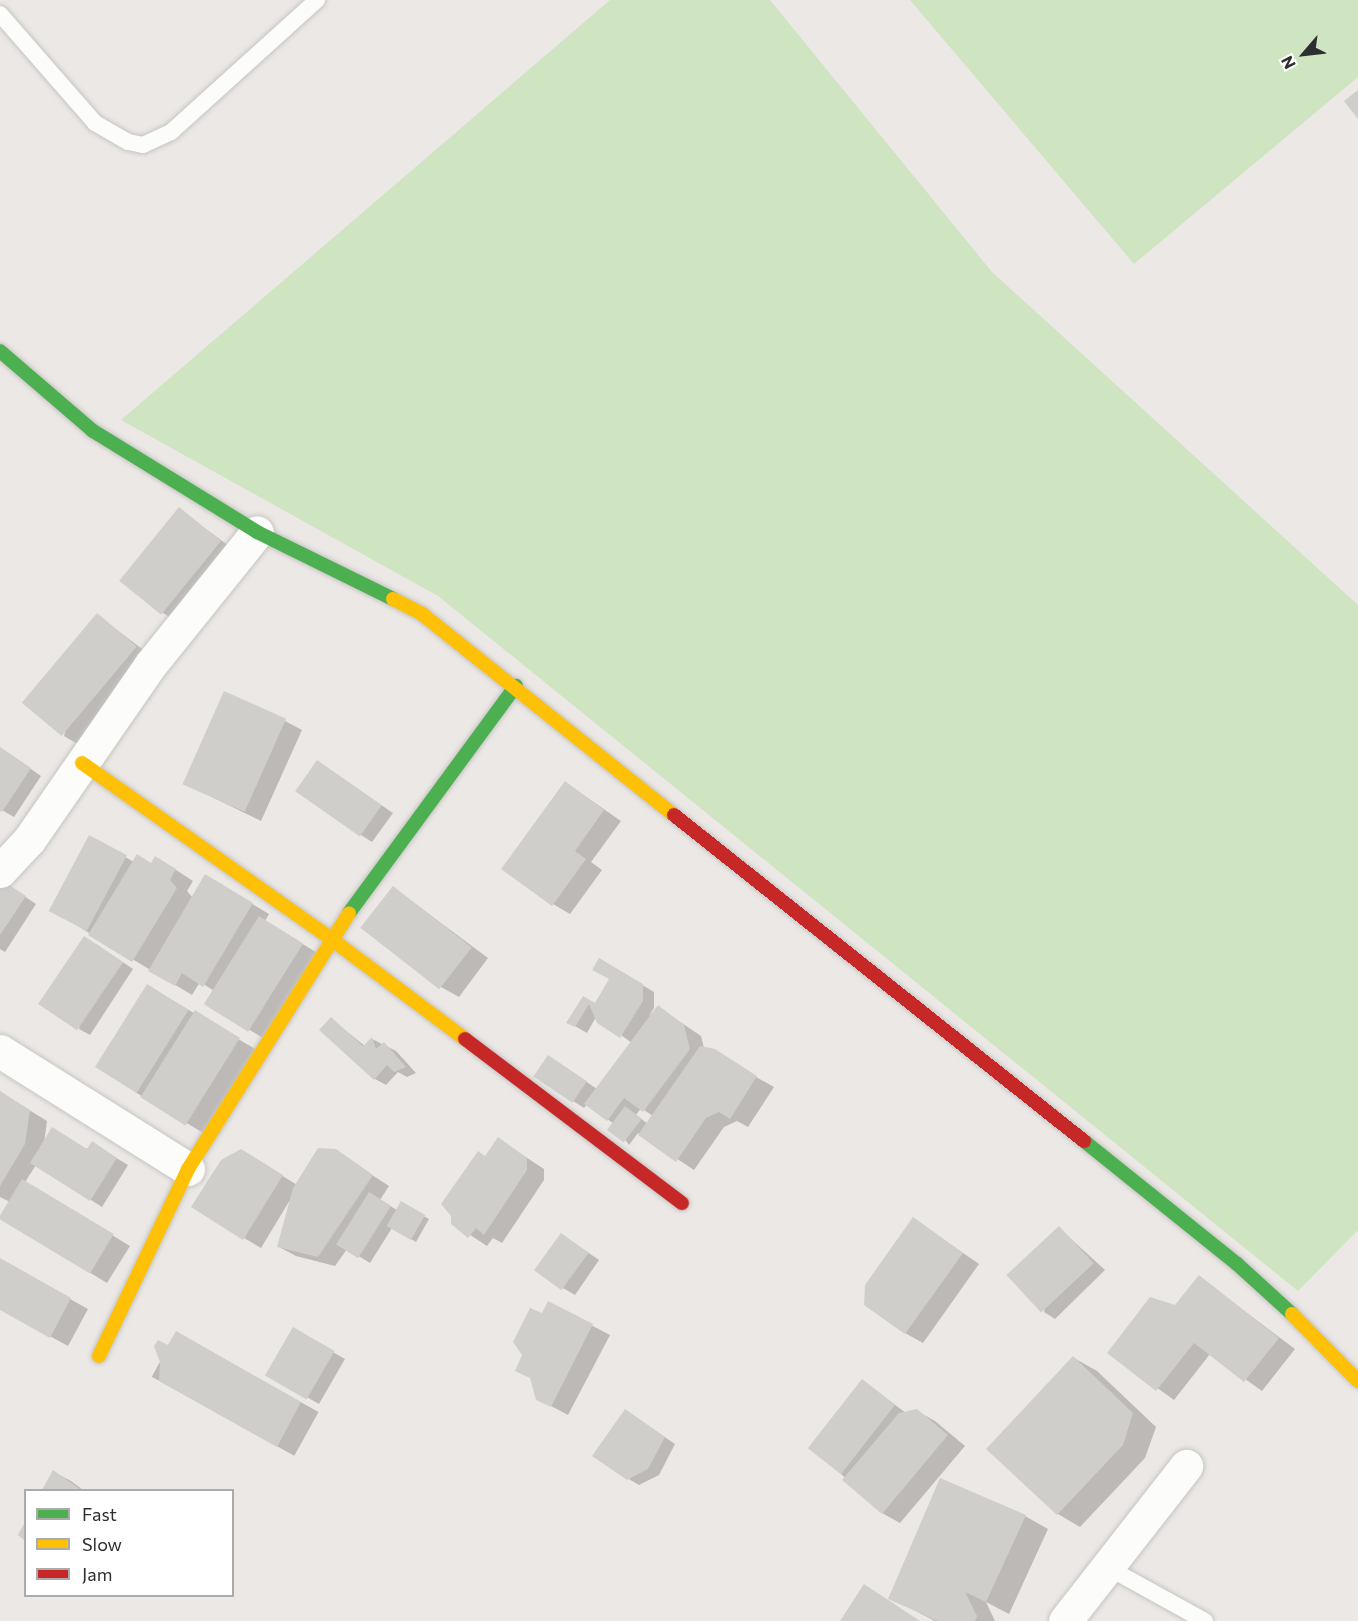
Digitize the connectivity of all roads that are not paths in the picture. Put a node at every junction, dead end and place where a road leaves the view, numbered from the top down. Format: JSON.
{"nodes":[{"id":1,"x":317,"y":0,"type":"edge"},
{"id":2,"x":0,"y":14,"type":"edge"},
{"id":3,"x":0,"y":351,"type":"edge"},
{"id":4,"x":257,"y":532,"type":"junction"},
{"id":5,"x":516,"y":686,"type":"junction"},
{"id":6,"x":82,"y":763,"type":"junction"},
{"id":7,"x":0,"y":871,"type":"edge"},
{"id":8,"x":330,"y":938,"type":"junction"},
{"id":9,"x":0,"y":1051,"type":"edge"},
{"id":10,"x":188,"y":1169,"type":"junction"},
{"id":11,"x":682,"y":1203,"type":"dead end"},
{"id":12,"x":99,"y":1356,"type":"dead end"},
{"id":13,"x":1358,"y":1381,"type":"edge"},
{"id":14,"x":1186,"y":1466,"type":"dead end"},
{"id":15,"x":1107,"y":1567,"type":"junction"},
{"id":16,"x":1065,"y":1621,"type":"edge"},
{"id":17,"x":1205,"y":1621,"type":"edge"}],
"edges":[{"from":1,"to":2,"type":"lane"},
{"from":3,"to":4,"type":"street"},
{"from":4,"to":5,"type":"street"},
{"from":4,"to":6,"type":"street"},
{"from":5,"to":8,"type":"street"},
{"from":5,"to":13,"type":"street"},
{"from":6,"to":7,"type":"street"},
{"from":6,"to":8,"type":"street"},
{"from":8,"to":10,"type":"street"},
{"from":8,"to":11,"type":"street"},
{"from":9,"to":10,"type":"street"},
{"from":10,"to":12,"type":"street"},
{"from":14,"to":15,"type":"street"},
{"from":15,"to":16,"type":"street"},
{"from":15,"to":17,"type":"lane"}]}
